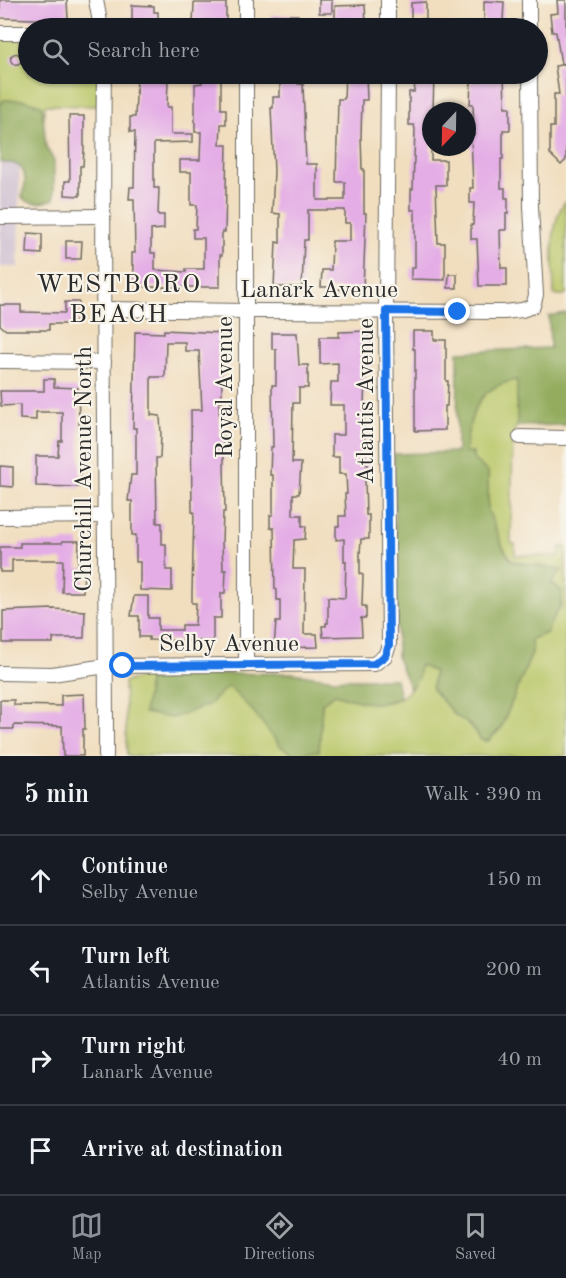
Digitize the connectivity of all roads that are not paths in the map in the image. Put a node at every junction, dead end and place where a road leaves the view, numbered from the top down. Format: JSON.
{"nodes":[{"id":1,"x":96,"y":0,"type":"edge"},
{"id":2,"x":246,"y":0,"type":"edge"},
{"id":3,"x":388,"y":0,"type":"edge"},
{"id":4,"x":529,"y":0,"type":"edge"},
{"id":5,"x":96,"y":18,"type":"edge"},
{"id":6,"x":246,"y":18,"type":"edge"},
{"id":7,"x":388,"y":18,"type":"edge"},
{"id":8,"x":529,"y":18,"type":"edge"},
{"id":9,"x":0,"y":33,"type":"edge"},
{"id":10,"x":18,"y":33,"type":"edge"},
{"id":11,"x":104,"y":84,"type":"edge"},
{"id":12,"x":246,"y":84,"type":"edge"},
{"id":13,"x":388,"y":84,"type":"edge"},
{"id":14,"x":530,"y":84,"type":"edge"},
{"id":15,"x":102,"y":216,"type":"junction"},
{"id":16,"x":0,"y":217,"type":"edge"},
{"id":17,"x":104,"y":309,"type":"junction"},
{"id":18,"x":386,"y":311,"type":"junction"},
{"id":19,"x":247,"y":312,"type":"junction"},
{"id":20,"x":0,"y":361,"type":"edge"},
{"id":21,"x":104,"y":362,"type":"junction"},
{"id":22,"x":520,"y":437,"type":"dead end"},
{"id":23,"x":566,"y":438,"type":"edge"},
{"id":24,"x":0,"y":516,"type":"edge"},
{"id":25,"x":106,"y":516,"type":"junction"},
{"id":26,"x":385,"y":656,"type":"joint"},
{"id":27,"x":246,"y":665,"type":"junction"},
{"id":28,"x":106,"y":666,"type":"junction"},
{"id":29,"x":0,"y":674,"type":"edge"},
{"id":30,"x":106,"y":756,"type":"edge"}],
"edges":[{"from":1,"to":5,"type":"street"},
{"from":2,"to":6,"type":"street"},
{"from":3,"to":7,"type":"street"},
{"from":4,"to":8,"type":"street"},
{"from":9,"to":10,"type":"street"},
{"from":11,"to":15,"type":"street","name":"Churchill Avenue North"},
{"from":12,"to":19,"type":"street","name":"Royal Avenue"},
{"from":13,"to":18,"type":"street","name":"Atlantis Avenue"},
{"from":14,"to":18,"type":"street","name":"Lanark Avenue"},
{"from":15,"to":16,"type":"street"},
{"from":15,"to":17,"type":"street","name":"Churchill Avenue North"},
{"from":17,"to":19,"type":"street","name":"Lanark Avenue"},
{"from":17,"to":21,"type":"street","name":"Churchill Avenue North"},
{"from":18,"to":19,"type":"street","name":"Lanark Avenue"},
{"from":18,"to":26,"type":"street","name":"Atlantis Avenue"},
{"from":19,"to":27,"type":"street","name":"Royal Avenue"},
{"from":20,"to":21,"type":"street"},
{"from":21,"to":25,"type":"street","name":"Churchill Avenue North"},
{"from":22,"to":23,"type":"street"},
{"from":24,"to":25,"type":"street"},
{"from":25,"to":28,"type":"street","name":"Churchill Avenue North"},
{"from":26,"to":27,"type":"street","name":"Selby Avenue"},
{"from":27,"to":28,"type":"street","name":"Selby Avenue"},
{"from":28,"to":29,"type":"street","name":"Selby Avenue"},
{"from":28,"to":30,"type":"street","name":"Churchill Avenue North"}]}
